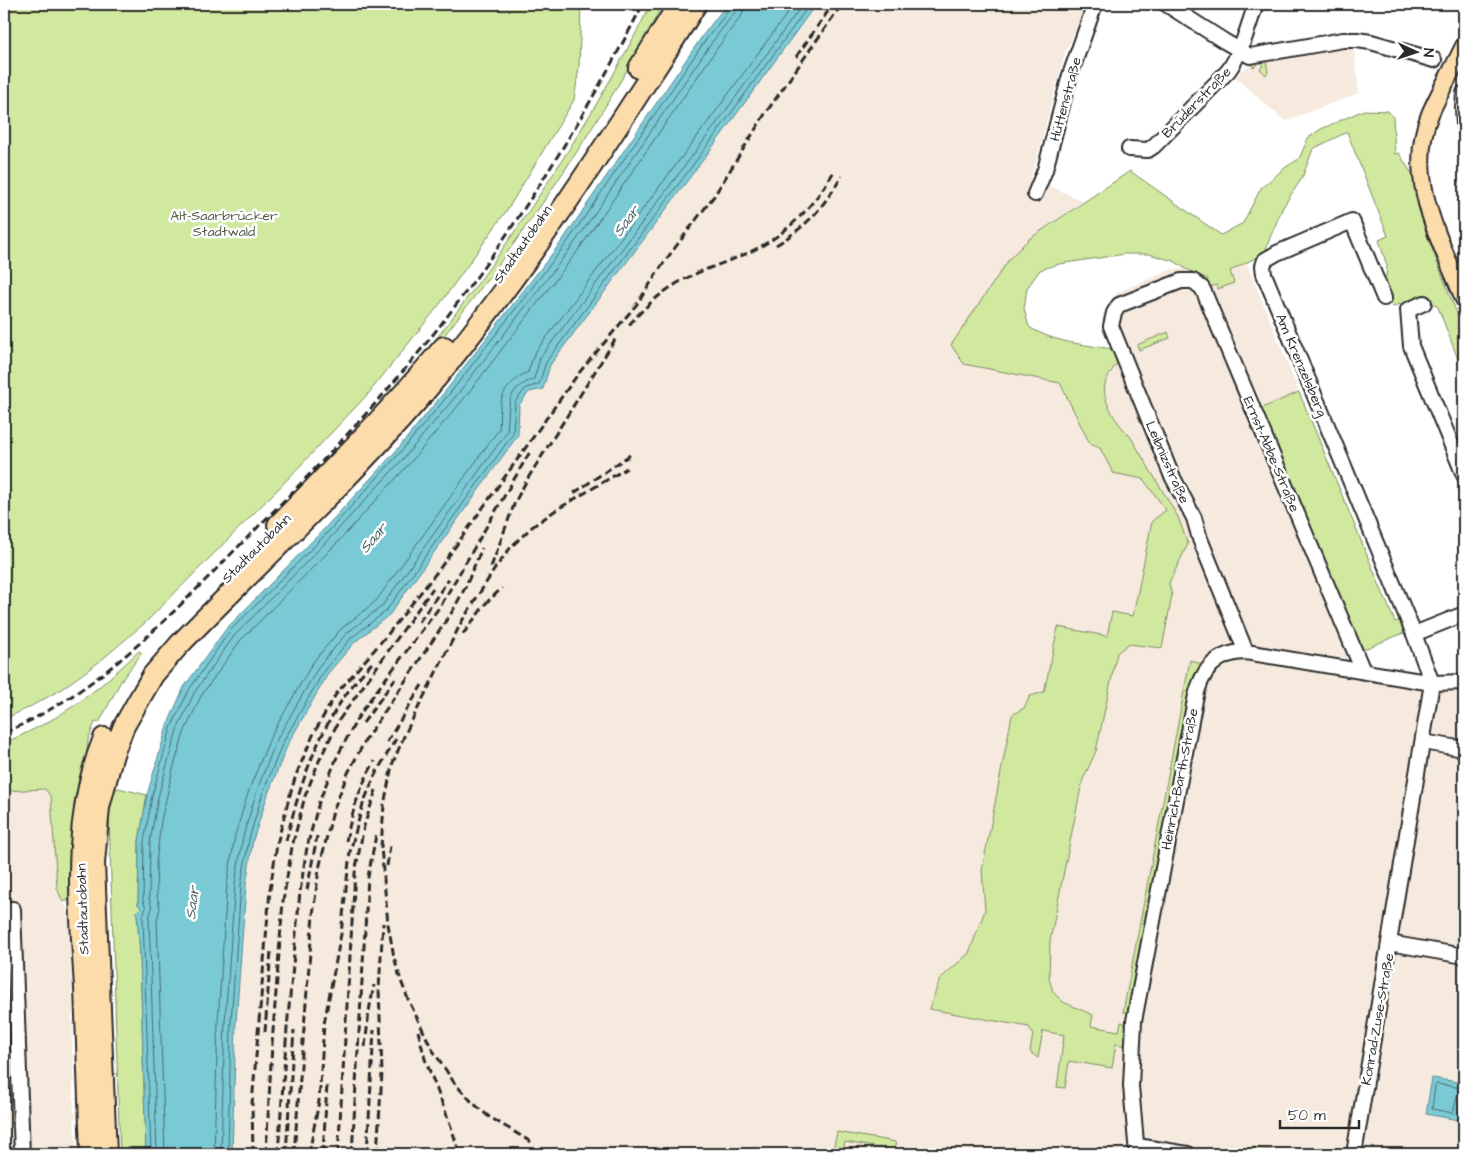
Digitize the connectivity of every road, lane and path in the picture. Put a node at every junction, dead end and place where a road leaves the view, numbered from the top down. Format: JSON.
{"nodes":[{"id":1,"x":675,"y":4,"type":"edge"},
{"id":2,"x":680,"y":4,"type":"edge"},
{"id":3,"x":696,"y":4,"type":"edge"},
{"id":4,"x":705,"y":4,"type":"edge"},
{"id":5,"x":1095,"y":4,"type":"edge"},
{"id":6,"x":1166,"y":4,"type":"edge"},
{"id":7,"x":1256,"y":4,"type":"edge"},
{"id":8,"x":671,"y":31,"type":"junction"},
{"id":9,"x":1464,"y":46,"type":"edge"},
{"id":10,"x":1239,"y":50,"type":"junction"},
{"id":11,"x":1434,"y":60,"type":"dead end"},
{"id":12,"x":1464,"y":93,"type":"edge"},
{"id":13,"x":1464,"y":126,"type":"edge"},
{"id":14,"x":1129,"y":149,"type":"dead end"},
{"id":15,"x":1035,"y":194,"type":"dead end"},
{"id":16,"x":1151,"y":292,"type":"joint"},
{"id":17,"x":1384,"y":298,"type":"dead end"},
{"id":18,"x":1464,"y":299,"type":"edge"},
{"id":19,"x":1424,"y":303,"type":"dead end"},
{"id":20,"x":1464,"y":475,"type":"edge"},
{"id":21,"x":1464,"y":614,"type":"edge"},
{"id":22,"x":1414,"y":634,"type":"junction"},
{"id":23,"x":1246,"y":652,"type":"junction"},
{"id":24,"x":1363,"y":671,"type":"junction"},
{"id":25,"x":1464,"y":682,"type":"edge"},
{"id":26,"x":1432,"y":683,"type":"junction"},
{"id":27,"x":1423,"y":742,"type":"junction"},
{"id":28,"x":1464,"y":749,"type":"edge"},
{"id":29,"x":4,"y":909,"type":"edge"},
{"id":30,"x":1389,"y":943,"type":"junction"},
{"id":31,"x":1464,"y":956,"type":"edge"},
{"id":32,"x":10,"y":1021,"type":"edge"},
{"id":33,"x":1137,"y":1150,"type":"edge"},
{"id":34,"x":22,"y":1154,"type":"edge"},
{"id":35,"x":91,"y":1154,"type":"edge"},
{"id":36,"x":106,"y":1154,"type":"edge"},
{"id":37,"x":1188,"y":1154,"type":"edge"},
{"id":38,"x":1354,"y":1154,"type":"edge"}],
"edges":[{"from":1,"to":8,"type":"highway"},
{"from":2,"to":8,"type":"highway"},
{"from":3,"to":8,"type":"highway"},
{"from":4,"to":8,"type":"highway"},
{"from":5,"to":15,"type":"street","name":"Hüttenstraße"},
{"from":6,"to":10,"type":"street"},
{"from":7,"to":10,"type":"street","name":"Brüderstraße"},
{"from":8,"to":35,"type":"highway","name":"Stadtautobahn"},
{"from":8,"to":36,"type":"highway","name":"Stadtautobahn"},
{"from":9,"to":18,"type":"main road"},
{"from":10,"to":11,"type":"street"},
{"from":10,"to":14,"type":"street","name":"Brüderstraße"},
{"from":12,"to":13,"type":"street"},
{"from":16,"to":23,"type":"street","name":"Leibnizstraße"},
{"from":16,"to":24,"type":"street","name":"Ernst-Abbe-Straße"},
{"from":17,"to":22,"type":"street","name":"Am Krenzelsberg"},
{"from":19,"to":20,"type":"street"},
{"from":21,"to":22,"type":"street"},
{"from":22,"to":26,"type":"street","name":"Am Krenzelsberg"},
{"from":23,"to":24,"type":"street","name":"Heinrich-Barth-Straße"},
{"from":23,"to":33,"type":"street","name":"Heinrich-Barth-Straße"},
{"from":24,"to":26,"type":"street","name":"Heinrich-Barth-Straße"},
{"from":25,"to":26,"type":"street","name":"Heinrich-Barth-Straße"},
{"from":26,"to":27,"type":"street","name":"Konrad-Zuse-Straße"},
{"from":27,"to":28,"type":"street"},
{"from":27,"to":30,"type":"street","name":"Konrad-Zuse-Straße"},
{"from":29,"to":32,"type":"street"},
{"from":30,"to":31,"type":"street","name":"Konrad-Zuse-Straße"},
{"from":30,"to":38,"type":"street","name":"Konrad-Zuse-Straße"},
{"from":32,"to":34,"type":"street"},
{"from":33,"to":37,"type":"street"}]}
